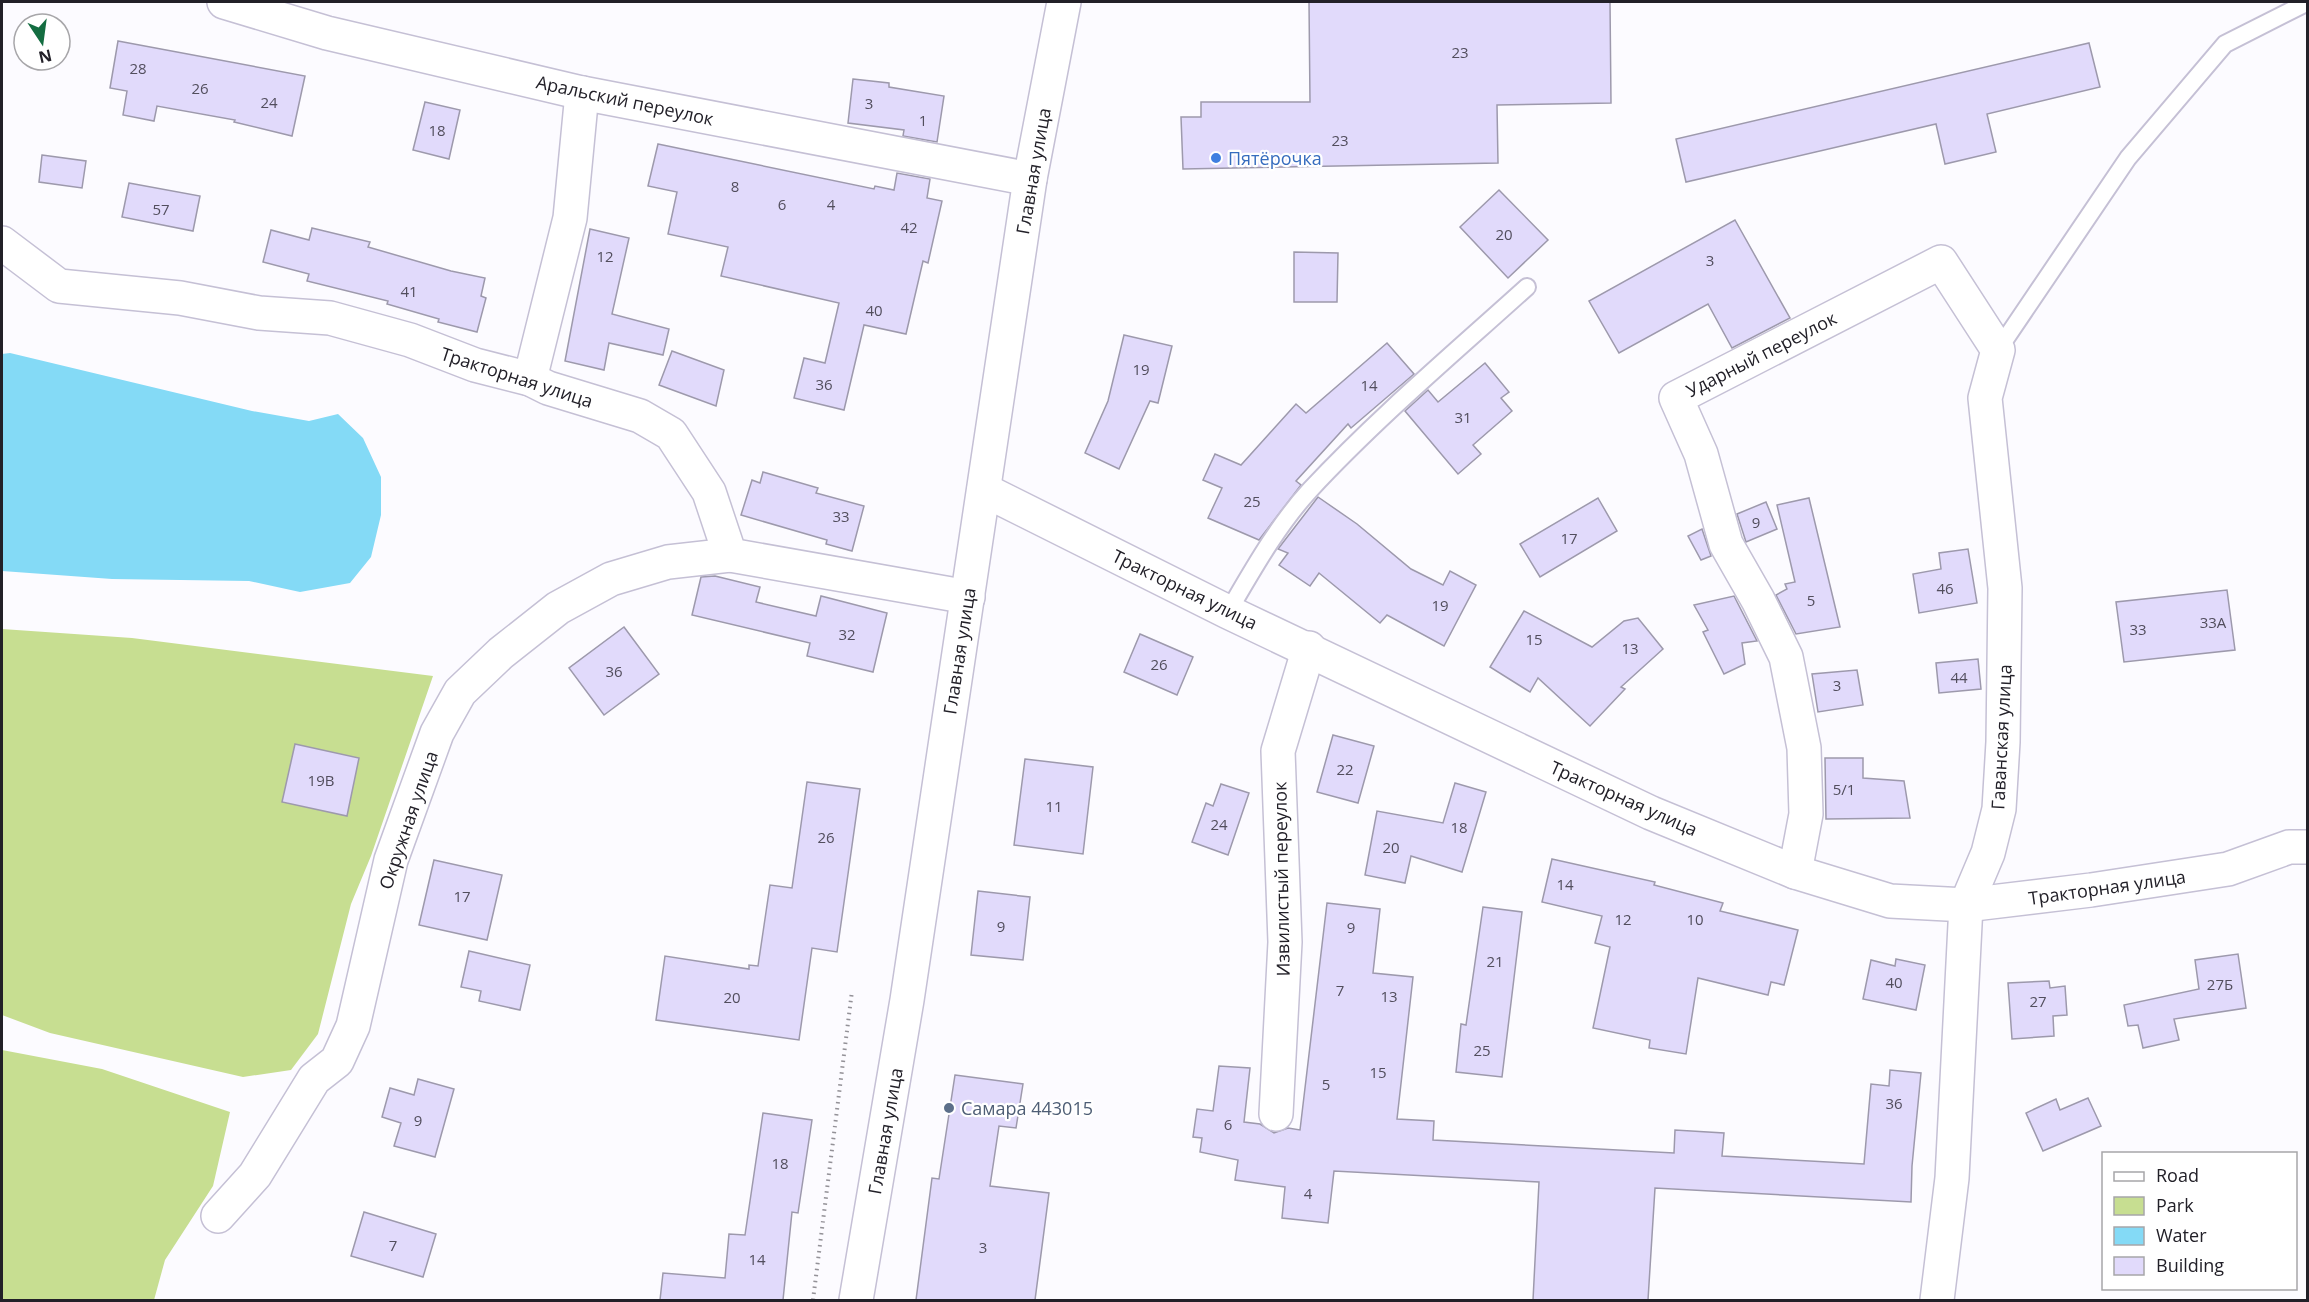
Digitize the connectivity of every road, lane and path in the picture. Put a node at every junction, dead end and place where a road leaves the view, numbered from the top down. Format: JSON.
{"nodes":[{"id":1,"x":224,"y":2,"type":"edge"},
{"id":2,"x":1064,"y":2,"type":"edge"},
{"id":3,"x":2307,"y":2,"type":"edge"},
{"id":4,"x":582,"y":93,"type":"junction"},
{"id":5,"x":1030,"y":179,"type":"junction"},
{"id":6,"x":2,"y":243,"type":"edge"},
{"id":7,"x":1527,"y":287,"type":"dead end"},
{"id":8,"x":1998,"y":350,"type":"junction"},
{"id":9,"x":530,"y":379,"type":"junction"},
{"id":10,"x":984,"y":490,"type":"junction"},
{"id":11,"x":730,"y":555,"type":"junction"},
{"id":12,"x":968,"y":597,"type":"junction"},
{"id":13,"x":1228,"y":612,"type":"junction"},
{"id":14,"x":1308,"y":648,"type":"junction"},
{"id":15,"x":2301,"y":843,"type":"edge"},
{"id":16,"x":1795,"y":872,"type":"junction"},
{"id":17,"x":1966,"y":905,"type":"junction"},
{"id":18,"x":852,"y":991,"type":"dead end"},
{"id":19,"x":1276,"y":1114,"type":"dead end"},
{"id":20,"x":218,"y":1216,"type":"dead end"},
{"id":21,"x":813,"y":1300,"type":"edge"},
{"id":22,"x":856,"y":1300,"type":"edge"},
{"id":23,"x":1937,"y":1300,"type":"edge"}],
"edges":[{"from":1,"to":4,"type":"street","name":"Аральский переулок"},
{"from":2,"to":5,"type":"street","name":"Главная улица"},
{"from":3,"to":8,"type":"lane"},
{"from":4,"to":5,"type":"street","name":"Аральский переулок"},
{"from":4,"to":9,"type":"street"},
{"from":5,"to":10,"type":"street","name":"Главная улица"},
{"from":6,"to":9,"type":"street","name":"Тракторная улица"},
{"from":7,"to":13,"type":"lane"},
{"from":8,"to":16,"type":"street","name":"Ударный переулок"},
{"from":8,"to":17,"type":"street","name":"Гаванская улица"},
{"from":9,"to":11,"type":"street","name":"Тракторная улица"},
{"from":10,"to":12,"type":"street","name":"Главная улица"},
{"from":10,"to":13,"type":"street","name":"Тракторная улица"},
{"from":11,"to":12,"type":"street"},
{"from":11,"to":20,"type":"street","name":"Окружная улица"},
{"from":12,"to":22,"type":"street","name":"Главная улица"},
{"from":13,"to":14,"type":"street","name":"Тракторная улица"},
{"from":14,"to":16,"type":"street","name":"Тракторная улица"},
{"from":14,"to":19,"type":"street","name":"Извилистый переулок"},
{"from":15,"to":17,"type":"street","name":"Тракторная улица"},
{"from":16,"to":17,"type":"street","name":"Тракторная улица"},
{"from":17,"to":23,"type":"street","name":"Гаванская улица"},
{"from":18,"to":21,"type":"path"}]}
